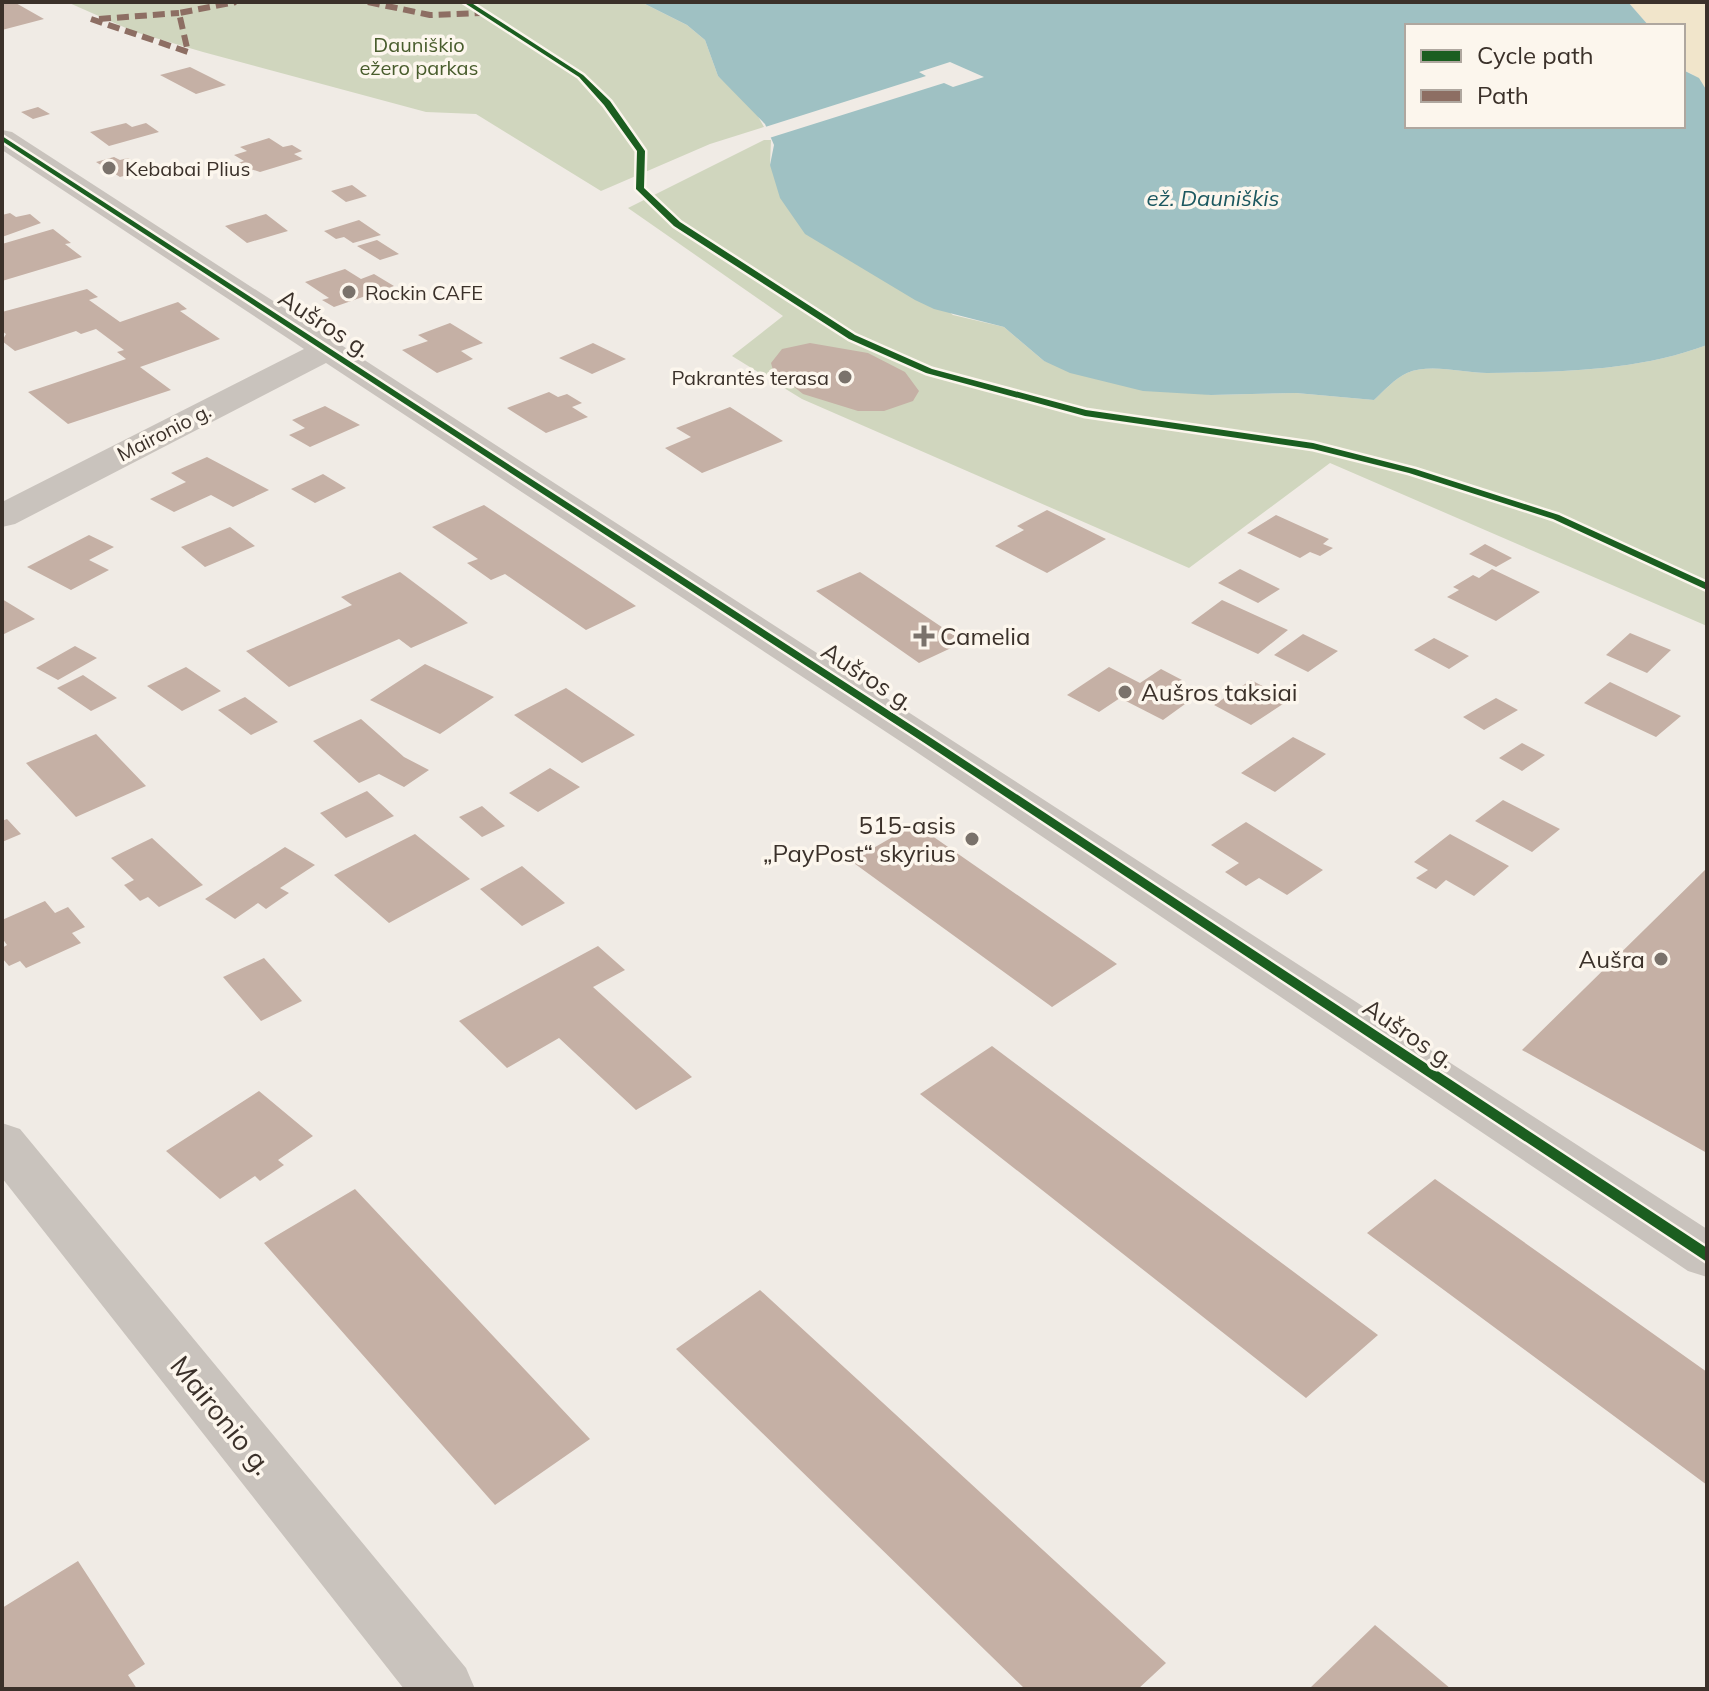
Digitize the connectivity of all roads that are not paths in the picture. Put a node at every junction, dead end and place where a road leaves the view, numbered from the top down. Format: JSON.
{"nodes":[{"id":1,"x":12,"y":153,"type":"edge"},
{"id":2,"x":327,"y":350,"type":"junction"},
{"id":3,"x":2,"y":516,"type":"edge"},
{"id":4,"x":2,"y":1142,"type":"edge"},
{"id":5,"x":1707,"y":1256,"type":"edge"},
{"id":6,"x":443,"y":1689,"type":"edge"}],
"edges":[{"from":1,"to":2,"type":"street","name":"Aušros g."},
{"from":2,"to":3,"type":"street","name":"Maironio g."},
{"from":2,"to":5,"type":"street","name":"Aušros g."},
{"from":4,"to":6,"type":"street","name":"Maironio g."}]}
